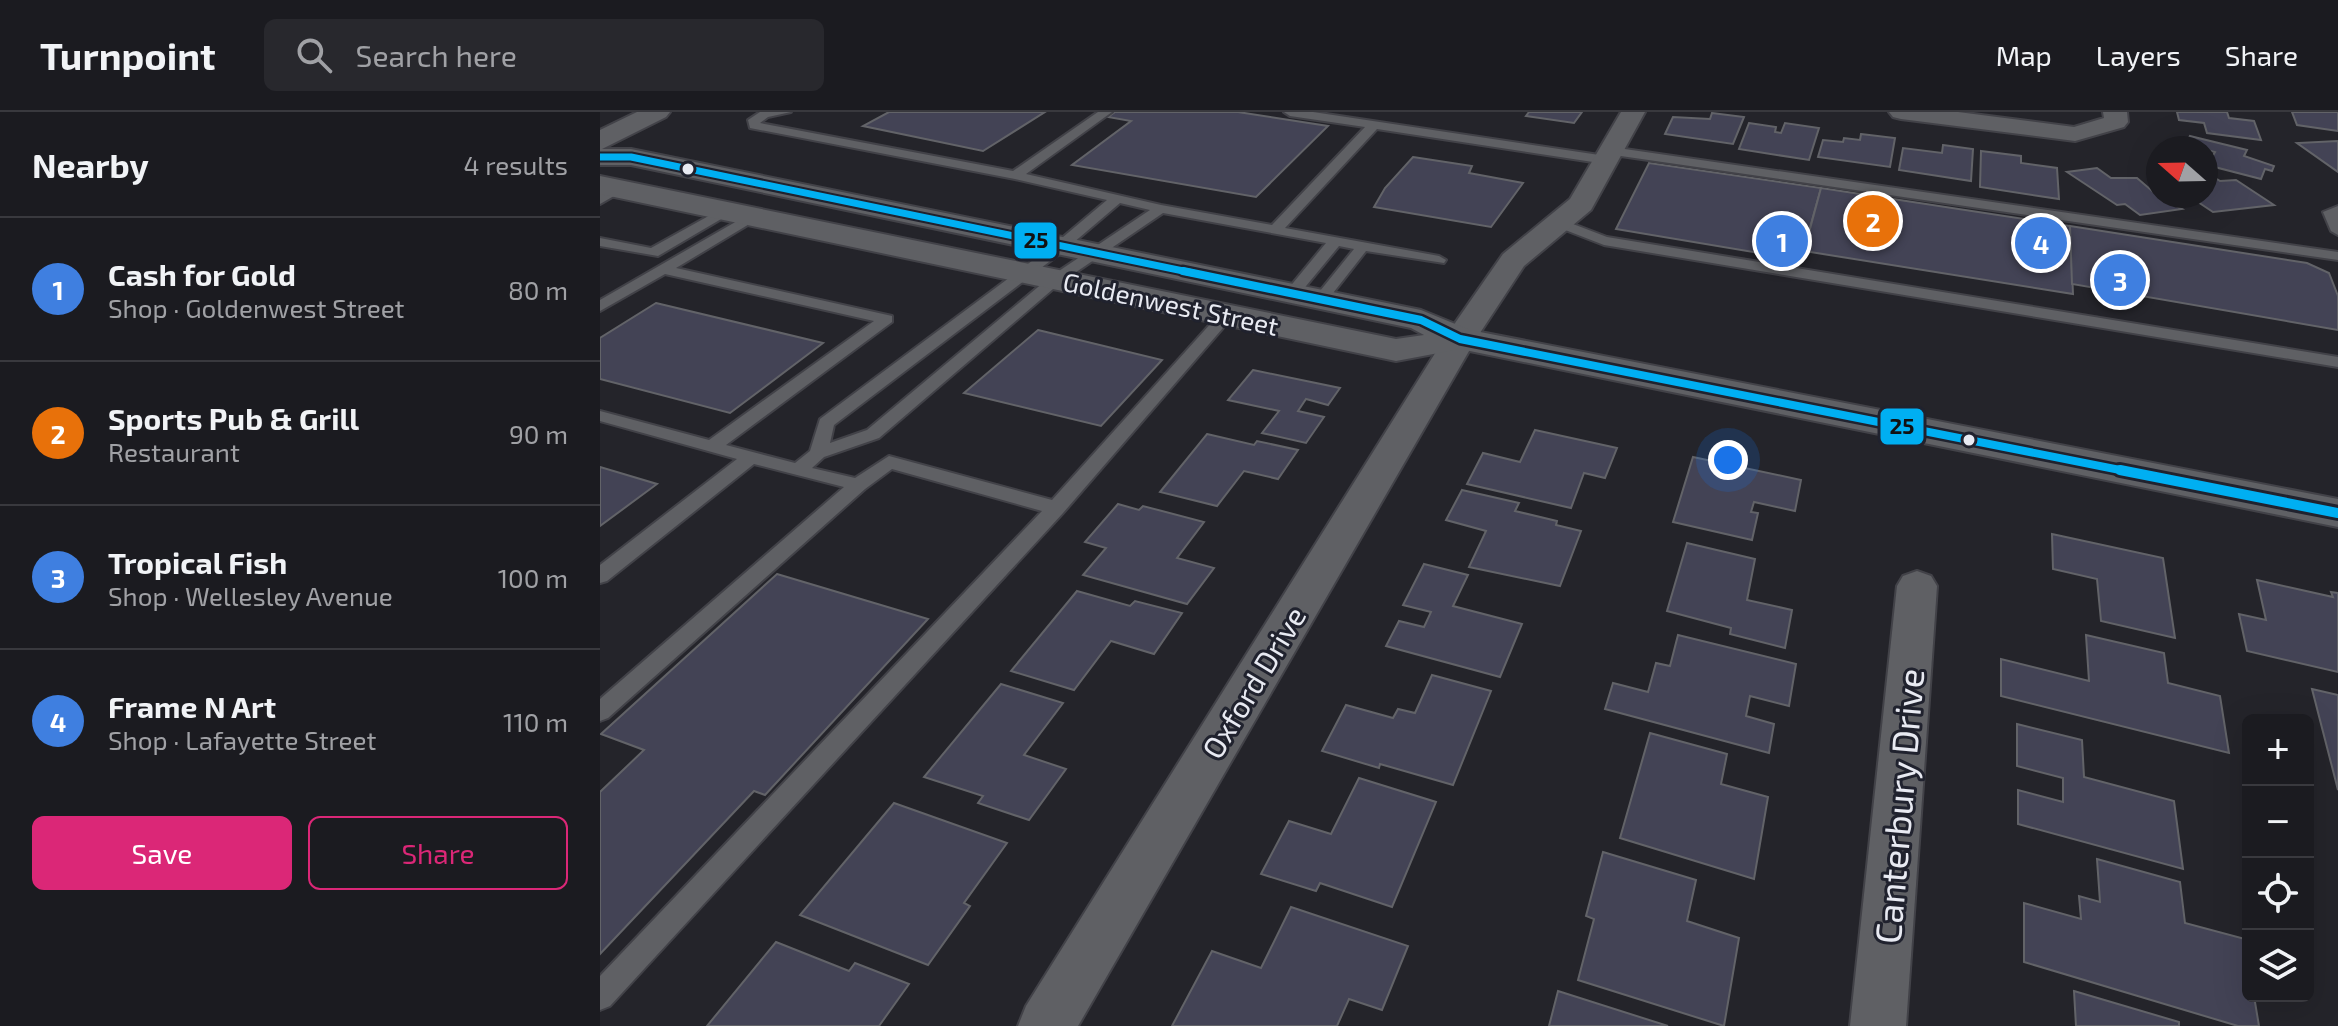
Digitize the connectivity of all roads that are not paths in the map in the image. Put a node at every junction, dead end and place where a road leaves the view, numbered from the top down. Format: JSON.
{"nodes":[{"id":1,"x":657,"y":112,"type":"edge"},
{"id":2,"x":785,"y":112,"type":"edge"},
{"id":3,"x":1106,"y":112,"type":"edge"},
{"id":4,"x":1290,"y":112,"type":"edge"},
{"id":5,"x":1633,"y":112,"type":"edge"},
{"id":6,"x":1901,"y":112,"type":"edge"},
{"id":7,"x":2115,"y":112,"type":"edge"},
{"id":8,"x":1374,"y":125,"type":"junction"},
{"id":9,"x":600,"y":141,"type":"edge"},
{"id":10,"x":1609,"y":155,"type":"junction"},
{"id":11,"x":600,"y":157,"type":"edge"},
{"id":12,"x":1015,"y":175,"type":"junction"},
{"id":13,"x":606,"y":191,"type":"edge"},
{"id":14,"x":1117,"y":199,"type":"junction"},
{"id":15,"x":1161,"y":209,"type":"junction"},
{"id":16,"x":2338,"y":210,"type":"edge"},
{"id":17,"x":737,"y":214,"type":"junction"},
{"id":18,"x":1560,"y":223,"type":"junction"},
{"id":19,"x":1275,"y":230,"type":"junction"},
{"id":20,"x":2338,"y":231,"type":"edge"},
{"id":21,"x":1335,"y":241,"type":"junction"},
{"id":22,"x":600,"y":242,"type":"edge"},
{"id":23,"x":1363,"y":246,"type":"junction"},
{"id":24,"x":1076,"y":250,"type":"junction"},
{"id":25,"x":2338,"y":256,"type":"edge"},
{"id":26,"x":1439,"y":260,"type":"dead end"},
{"id":27,"x":662,"y":269,"type":"junction"},
{"id":28,"x":1023,"y":273,"type":"junction"},
{"id":29,"x":1055,"y":280,"type":"junction"},
{"id":30,"x":1306,"y":297,"type":"junction"},
{"id":31,"x":600,"y":306,"type":"edge"},
{"id":32,"x":1227,"y":314,"type":"junction"},
{"id":33,"x":1460,"y":339,"type":"junction"},
{"id":34,"x":2338,"y":362,"type":"edge"},
{"id":35,"x":600,"y":416,"type":"edge"},
{"id":36,"x":711,"y":447,"type":"junction"},
{"id":37,"x":818,"y":453,"type":"junction"},
{"id":38,"x":750,"y":458,"type":"junction"},
{"id":39,"x":798,"y":470,"type":"junction"},
{"id":40,"x":858,"y":485,"type":"junction"},
{"id":41,"x":1056,"y":508,"type":"junction"},
{"id":42,"x":2338,"y":513,"type":"edge"},
{"id":43,"x":600,"y":576,"type":"edge"},
{"id":44,"x":1917,"y":586,"type":"dead end"},
{"id":45,"x":600,"y":712,"type":"edge"},
{"id":46,"x":600,"y":996,"type":"edge"},
{"id":47,"x":1046,"y":1026,"type":"edge"},
{"id":48,"x":1878,"y":1026,"type":"edge"}],
"edges":[{"from":1,"to":9,"type":"main road"},
{"from":2,"to":12,"type":"lane"},
{"from":3,"to":12,"type":"lane"},
{"from":4,"to":8,"type":"lane"},
{"from":5,"to":10,"type":"street","name":"Oxford Drive"},
{"from":6,"to":7,"type":"street"},
{"from":8,"to":10,"type":"lane"},
{"from":8,"to":19,"type":"lane"},
{"from":10,"to":18,"type":"street","name":"Oxford Drive"},
{"from":10,"to":25,"type":"lane"},
{"from":11,"to":24,"type":"main road","name":"Goldenwest Street"},
{"from":12,"to":14,"type":"lane"},
{"from":13,"to":17,"type":"main road","name":"Goldenwest Street"},
{"from":14,"to":15,"type":"lane"},
{"from":14,"to":24,"type":"lane"},
{"from":15,"to":19,"type":"lane"},
{"from":15,"to":24,"type":"lane"},
{"from":16,"to":20,"type":"lane"},
{"from":17,"to":22,"type":"lane"},
{"from":17,"to":27,"type":"lane"},
{"from":17,"to":28,"type":"main road","name":"Goldenwest Street"},
{"from":18,"to":33,"type":"street","name":"Oxford Drive"},
{"from":18,"to":34,"type":"lane"},
{"from":19,"to":21,"type":"lane"},
{"from":21,"to":23,"type":"lane"},
{"from":21,"to":30,"type":"lane"},
{"from":23,"to":26,"type":"lane"},
{"from":23,"to":30,"type":"lane"},
{"from":24,"to":28,"type":"lane"},
{"from":24,"to":29,"type":"lane"},
{"from":24,"to":30,"type":"main road","name":"Goldenwest Street"},
{"from":27,"to":31,"type":"lane"},
{"from":27,"to":36,"type":"lane"},
{"from":28,"to":29,"type":"main road","name":"Goldenwest Street"},
{"from":28,"to":37,"type":"lane"},
{"from":29,"to":32,"type":"main road","name":"Goldenwest Street"},
{"from":29,"to":37,"type":"lane"},
{"from":30,"to":33,"type":"main road","name":"Goldenwest Street"},
{"from":32,"to":33,"type":"main road","name":"Goldenwest Street"},
{"from":32,"to":41,"type":"lane"},
{"from":33,"to":42,"type":"main road","name":"Goldenwest Street"},
{"from":33,"to":47,"type":"street","name":"Oxford Drive"},
{"from":35,"to":36,"type":"lane"},
{"from":36,"to":38,"type":"lane"},
{"from":37,"to":39,"type":"lane"},
{"from":38,"to":39,"type":"lane"},
{"from":38,"to":43,"type":"lane"},
{"from":39,"to":40,"type":"lane"},
{"from":40,"to":41,"type":"lane"},
{"from":40,"to":45,"type":"lane"},
{"from":41,"to":46,"type":"lane"},
{"from":44,"to":48,"type":"street","name":"Canterbury Drive"}]}
